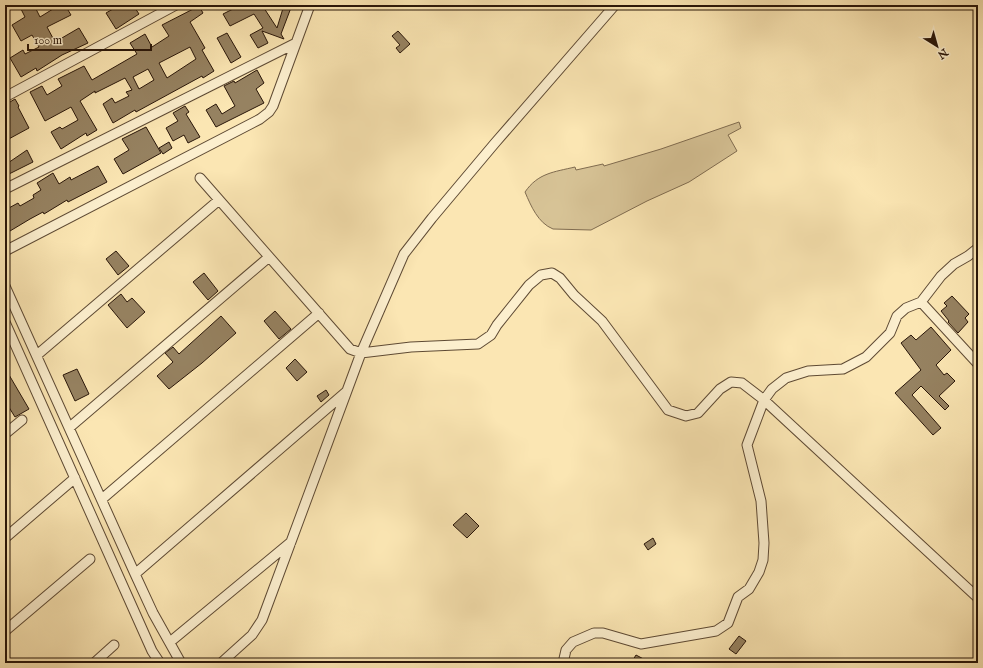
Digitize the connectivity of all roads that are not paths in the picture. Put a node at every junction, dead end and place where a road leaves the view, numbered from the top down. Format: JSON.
{"nodes":[{"id":1,"x":176,"y":5,"type":"edge"},
{"id":2,"x":310,"y":5,"type":"edge"},
{"id":3,"x":615,"y":5,"type":"edge"},
{"id":4,"x":296,"y":43,"type":"junction"},
{"id":5,"x":5,"y":97,"type":"edge"},
{"id":6,"x":200,"y":178,"type":"dead end"},
{"id":7,"x":5,"y":189,"type":"edge"},
{"id":8,"x":219,"y":200,"type":"junction"},
{"id":9,"x":978,"y":248,"type":"edge"},
{"id":10,"x":5,"y":251,"type":"edge"},
{"id":11,"x":269,"y":257,"type":"junction"},
{"id":12,"x":5,"y":286,"type":"edge"},
{"id":13,"x":921,"y":302,"type":"junction"},
{"id":14,"x":319,"y":313,"type":"junction"},
{"id":15,"x":5,"y":322,"type":"edge"},
{"id":16,"x":361,"y":353,"type":"junction"},
{"id":17,"x":37,"y":355,"type":"junction"},
{"id":18,"x":978,"y":364,"type":"edge"},
{"id":19,"x":347,"y":392,"type":"junction"},
{"id":20,"x":764,"y":400,"type":"junction"},
{"id":21,"x":22,"y":420,"type":"dead end"},
{"id":22,"x":70,"y":427,"type":"junction"},
{"id":23,"x":5,"y":434,"type":"edge"},
{"id":24,"x":75,"y":478,"type":"junction"},
{"id":25,"x":102,"y":500,"type":"junction"},
{"id":26,"x":5,"y":538,"type":"edge"},
{"id":27,"x":292,"y":541,"type":"junction"},
{"id":28,"x":90,"y":559,"type":"dead end"},
{"id":29,"x":135,"y":574,"type":"junction"},
{"id":30,"x":978,"y":598,"type":"edge"},
{"id":31,"x":5,"y":631,"type":"edge"},
{"id":32,"x":170,"y":642,"type":"junction"},
{"id":33,"x":114,"y":645,"type":"dead end"},
{"id":34,"x":94,"y":663,"type":"edge"},
{"id":35,"x":160,"y":663,"type":"edge"},
{"id":36,"x":181,"y":663,"type":"edge"},
{"id":37,"x":221,"y":663,"type":"edge"},
{"id":38,"x":563,"y":663,"type":"edge"}],
"edges":[{"from":1,"to":5,"type":"street"},
{"from":2,"to":4,"type":"street"},
{"from":3,"to":16,"type":"street"},
{"from":4,"to":7,"type":"street"},
{"from":4,"to":10,"type":"street"},
{"from":6,"to":8,"type":"street"},
{"from":8,"to":11,"type":"street"},
{"from":8,"to":17,"type":"street"},
{"from":9,"to":13,"type":"street"},
{"from":11,"to":14,"type":"street"},
{"from":11,"to":22,"type":"street"},
{"from":12,"to":17,"type":"street"},
{"from":13,"to":18,"type":"street"},
{"from":13,"to":20,"type":"street"},
{"from":14,"to":16,"type":"street"},
{"from":14,"to":25,"type":"street"},
{"from":15,"to":24,"type":"street"},
{"from":16,"to":19,"type":"street"},
{"from":16,"to":20,"type":"street"},
{"from":17,"to":22,"type":"street"},
{"from":19,"to":27,"type":"street"},
{"from":19,"to":29,"type":"street"},
{"from":20,"to":30,"type":"street"},
{"from":20,"to":38,"type":"street"},
{"from":21,"to":23,"type":"street"},
{"from":22,"to":25,"type":"street"},
{"from":24,"to":26,"type":"street"},
{"from":24,"to":35,"type":"street"},
{"from":25,"to":29,"type":"street"},
{"from":27,"to":32,"type":"street"},
{"from":27,"to":37,"type":"street"},
{"from":28,"to":31,"type":"street"},
{"from":29,"to":32,"type":"street"},
{"from":32,"to":36,"type":"street"},
{"from":33,"to":34,"type":"street"}]}
